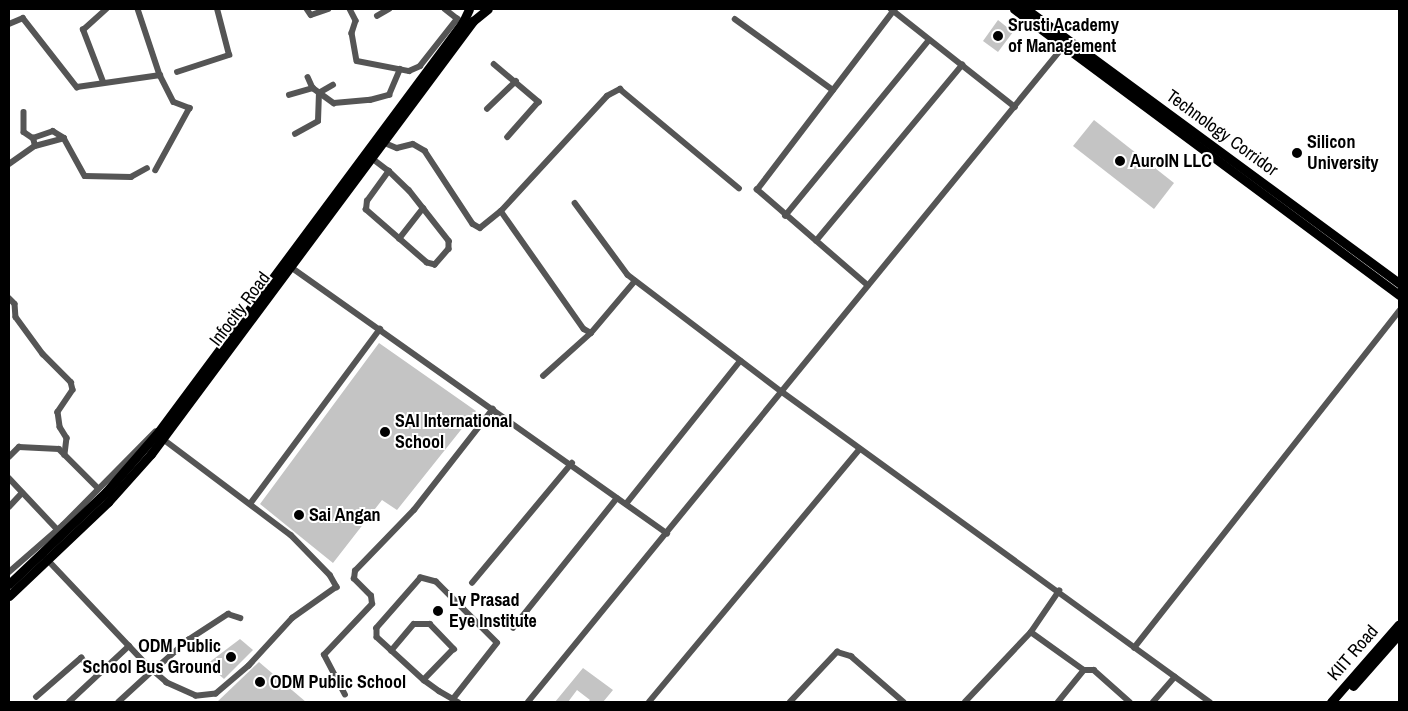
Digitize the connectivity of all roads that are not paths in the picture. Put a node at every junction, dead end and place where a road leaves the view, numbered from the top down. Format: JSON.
{"nodes":[{"id":1,"x":106,"y":9,"type":"edge"},
{"id":2,"x":138,"y":9,"type":"edge"},
{"id":3,"x":217,"y":9,"type":"edge"},
{"id":4,"x":307,"y":9,"type":"edge"},
{"id":5,"x":328,"y":9,"type":"edge"},
{"id":6,"x":350,"y":9,"type":"edge"},
{"id":7,"x":389,"y":9,"type":"edge"},
{"id":8,"x":445,"y":9,"type":"edge"},
{"id":9,"x":488,"y":9,"type":"edge"},
{"id":10,"x":893,"y":9,"type":"edge"},
{"id":11,"x":1014,"y":9,"type":"edge"},
{"id":12,"x":1026,"y":9,"type":"edge"},
{"id":13,"x":377,"y":16,"type":"dead end"},
{"id":14,"x":466,"y":17,"type":"edge"},
{"id":15,"x":735,"y":19,"type":"dead end"},
{"id":16,"x":9,"y":24,"type":"edge"},
{"id":17,"x":929,"y":40,"type":"junction"},
{"id":18,"x":1063,"y":47,"type":"junction"},
{"id":19,"x":494,"y":64,"type":"dead end"},
{"id":20,"x":962,"y":66,"type":"junction"},
{"id":21,"x":400,"y":69,"type":"junction"},
{"id":22,"x":177,"y":72,"type":"dead end"},
{"id":23,"x":160,"y":75,"type":"junction"},
{"id":24,"x":308,"y":76,"type":"dead end"},
{"id":25,"x":516,"y":81,"type":"junction"},
{"id":26,"x":104,"y":82,"type":"junction"},
{"id":27,"x":333,"y":85,"type":"dead end"},
{"id":28,"x":313,"y":88,"type":"junction"},
{"id":29,"x":834,"y":90,"type":"junction"},
{"id":30,"x":319,"y":93,"type":"junction"},
{"id":31,"x":289,"y":95,"type":"dead end"},
{"id":32,"x":1016,"y":107,"type":"junction"},
{"id":33,"x":487,"y":110,"type":"dead end"},
{"id":34,"x":24,"y":112,"type":"dead end"},
{"id":35,"x":295,"y":134,"type":"dead end"},
{"id":36,"x":508,"y":137,"type":"dead end"},
{"id":37,"x":33,"y":138,"type":"junction"},
{"id":38,"x":64,"y":138,"type":"junction"},
{"id":39,"x":384,"y":143,"type":"junction"},
{"id":40,"x":35,"y":146,"type":"junction"},
{"id":41,"x":373,"y":159,"type":"junction"},
{"id":42,"x":9,"y":164,"type":"edge"},
{"id":43,"x":147,"y":168,"type":"dead end"},
{"id":44,"x":156,"y":170,"type":"dead end"},
{"id":45,"x":389,"y":171,"type":"junction"},
{"id":46,"x":739,"y":188,"type":"dead end"},
{"id":47,"x":575,"y":203,"type":"dead end"},
{"id":48,"x":423,"y":208,"type":"junction"},
{"id":49,"x":501,"y":211,"type":"junction"},
{"id":50,"x":785,"y":216,"type":"junction"},
{"id":51,"x":318,"y":223,"type":"junction"},
{"id":52,"x":399,"y":239,"type":"junction"},
{"id":53,"x":816,"y":241,"type":"junction"},
{"id":54,"x":291,"y":267,"type":"junction"},
{"id":55,"x":635,"y":280,"type":"junction"},
{"id":56,"x":1399,"y":283,"type":"edge"},
{"id":57,"x":868,"y":286,"type":"junction"},
{"id":58,"x":1399,"y":295,"type":"edge"},
{"id":59,"x":9,"y":298,"type":"edge"},
{"id":60,"x":1399,"y":311,"type":"edge"},
{"id":61,"x":380,"y":329,"type":"junction"},
{"id":62,"x":591,"y":333,"type":"junction"},
{"id":63,"x":740,"y":360,"type":"junction"},
{"id":64,"x":543,"y":376,"type":"dead end"},
{"id":65,"x":198,"y":386,"type":"junction"},
{"id":66,"x":781,"y":391,"type":"junction"},
{"id":67,"x":493,"y":409,"type":"junction"},
{"id":68,"x":161,"y":435,"type":"junction"},
{"id":69,"x":860,"y":449,"type":"junction"},
{"id":70,"x":65,"y":455,"type":"junction"},
{"id":71,"x":9,"y":457,"type":"edge"},
{"id":72,"x":572,"y":463,"type":"junction"},
{"id":73,"x":9,"y":478,"type":"edge"},
{"id":74,"x":98,"y":488,"type":"junction"},
{"id":75,"x":22,"y":493,"type":"junction"},
{"id":76,"x":617,"y":498,"type":"junction"},
{"id":77,"x":250,"y":504,"type":"junction"},
{"id":78,"x":626,"y":504,"type":"junction"},
{"id":79,"x":9,"y":506,"type":"edge"},
{"id":80,"x":82,"y":520,"type":"junction"},
{"id":81,"x":58,"y":530,"type":"junction"},
{"id":82,"x":667,"y":533,"type":"junction"},
{"id":83,"x":46,"y":558,"type":"junction"},
{"id":84,"x":9,"y":572,"type":"edge"},
{"id":85,"x":472,"y":583,"type":"dead end"},
{"id":86,"x":9,"y":584,"type":"edge"},
{"id":87,"x":1060,"y":591,"type":"junction"},
{"id":88,"x":9,"y":596,"type":"edge"},
{"id":89,"x":240,"y":618,"type":"dead end"},
{"id":90,"x":1399,"y":624,"type":"edge"},
{"id":91,"x":513,"y":628,"type":"dead end"},
{"id":92,"x":1031,"y":632,"type":"junction"},
{"id":93,"x":1399,"y":634,"type":"edge"},
{"id":94,"x":129,"y":646,"type":"junction"},
{"id":95,"x":1134,"y":648,"type":"junction"},
{"id":96,"x":391,"y":651,"type":"junction"},
{"id":97,"x":1084,"y":670,"type":"junction"},
{"id":98,"x":153,"y":671,"type":"junction"},
{"id":99,"x":98,"y":674,"type":"junction"},
{"id":100,"x":1175,"y":677,"type":"junction"},
{"id":101,"x":424,"y":680,"type":"junction"},
{"id":102,"x":345,"y":694,"type":"dead end"},
{"id":103,"x":36,"y":697,"type":"dead end"},
{"id":104,"x":455,"y":701,"type":"edge"},
{"id":105,"x":69,"y":702,"type":"edge"},
{"id":106,"x":119,"y":702,"type":"edge"},
{"id":107,"x":528,"y":702,"type":"edge"},
{"id":108,"x":649,"y":702,"type":"edge"},
{"id":109,"x":790,"y":702,"type":"edge"},
{"id":110,"x":904,"y":702,"type":"edge"},
{"id":111,"x":965,"y":702,"type":"edge"},
{"id":112,"x":1058,"y":702,"type":"edge"},
{"id":113,"x":1130,"y":702,"type":"edge"},
{"id":114,"x":1153,"y":702,"type":"edge"},
{"id":115,"x":1210,"y":702,"type":"edge"},
{"id":116,"x":1331,"y":702,"type":"edge"},
{"id":117,"x":1339,"y":702,"type":"edge"}],
"edges":[{"from":1,"to":26,"type":"street"},
{"from":2,"to":23,"type":"street"},
{"from":3,"to":22,"type":"street"},
{"from":4,"to":5,"type":"street"},
{"from":6,"to":21,"type":"street"},
{"from":7,"to":13,"type":"street"},
{"from":8,"to":14,"type":"street"},
{"from":9,"to":14,"type":"main road","name":"Infocity Road"},
{"from":10,"to":17,"type":"street"},
{"from":10,"to":29,"type":"street"},
{"from":11,"to":18,"type":"main road"},
{"from":12,"to":56,"type":"main road","name":"Technology Corridor"},
{"from":14,"to":21,"type":"street"},
{"from":14,"to":39,"type":"main road","name":"Infocity Road"},
{"from":14,"to":51,"type":"main road","name":"Infocity Road"},
{"from":15,"to":29,"type":"street"},
{"from":16,"to":26,"type":"street"},
{"from":17,"to":20,"type":"street"},
{"from":17,"to":50,"type":"street"},
{"from":18,"to":32,"type":"street"},
{"from":18,"to":58,"type":"main road"},
{"from":19,"to":25,"type":"street"},
{"from":20,"to":32,"type":"street"},
{"from":20,"to":53,"type":"street"},
{"from":21,"to":30,"type":"street"},
{"from":23,"to":26,"type":"street"},
{"from":23,"to":44,"type":"street"},
{"from":24,"to":28,"type":"street"},
{"from":25,"to":33,"type":"street"},
{"from":25,"to":36,"type":"street"},
{"from":27,"to":30,"type":"street"},
{"from":28,"to":30,"type":"street"},
{"from":28,"to":31,"type":"street"},
{"from":29,"to":50,"type":"street"},
{"from":30,"to":35,"type":"street"},
{"from":32,"to":57,"type":"street"},
{"from":34,"to":37,"type":"street"},
{"from":37,"to":38,"type":"street"},
{"from":37,"to":40,"type":"street"},
{"from":38,"to":40,"type":"street"},
{"from":38,"to":43,"type":"street"},
{"from":39,"to":41,"type":"main road","name":"Infocity Road"},
{"from":39,"to":49,"type":"street"},
{"from":40,"to":42,"type":"street"},
{"from":41,"to":45,"type":"street"},
{"from":41,"to":51,"type":"main road","name":"Infocity Road"},
{"from":45,"to":48,"type":"street"},
{"from":45,"to":52,"type":"street"},
{"from":46,"to":49,"type":"street"},
{"from":47,"to":55,"type":"street"},
{"from":48,"to":52,"type":"street"},
{"from":48,"to":52,"type":"street"},
{"from":49,"to":62,"type":"street"},
{"from":50,"to":53,"type":"street"},
{"from":51,"to":54,"type":"main road","name":"Infocity Road"},
{"from":51,"to":65,"type":"main road","name":"Infocity Road"},
{"from":53,"to":57,"type":"street"},
{"from":54,"to":61,"type":"street"},
{"from":54,"to":65,"type":"main road","name":"Infocity Road"},
{"from":55,"to":62,"type":"street"},
{"from":55,"to":63,"type":"street"},
{"from":57,"to":66,"type":"street"},
{"from":59,"to":70,"type":"street"},
{"from":60,"to":95,"type":"street"},
{"from":61,"to":67,"type":"street"},
{"from":61,"to":77,"type":"street"},
{"from":62,"to":64,"type":"street"},
{"from":63,"to":66,"type":"street"},
{"from":63,"to":78,"type":"street"},
{"from":65,"to":68,"type":"main road","name":"Infocity Road"},
{"from":66,"to":69,"type":"street"},
{"from":66,"to":82,"type":"street"},
{"from":67,"to":72,"type":"street"},
{"from":67,"to":102,"type":"street"},
{"from":68,"to":74,"type":"street"},
{"from":68,"to":77,"type":"street"},
{"from":68,"to":80,"type":"main road","name":"Infocity Road"},
{"from":69,"to":87,"type":"street"},
{"from":69,"to":108,"type":"street"},
{"from":70,"to":71,"type":"street"},
{"from":70,"to":74,"type":"street"},
{"from":72,"to":76,"type":"street"},
{"from":72,"to":85,"type":"street"},
{"from":73,"to":75,"type":"street"},
{"from":74,"to":81,"type":"street"},
{"from":75,"to":79,"type":"street"},
{"from":75,"to":81,"type":"street"},
{"from":76,"to":78,"type":"street"},
{"from":76,"to":91,"type":"street"},
{"from":77,"to":98,"type":"street"},
{"from":78,"to":82,"type":"street"},
{"from":80,"to":83,"type":"main road","name":"Infocity Road"},
{"from":80,"to":86,"type":"main road","name":"Infocity Road"},
{"from":81,"to":84,"type":"street"},
{"from":82,"to":107,"type":"street"},
{"from":83,"to":88,"type":"main road","name":"Infocity Road"},
{"from":83,"to":94,"type":"street"},
{"from":87,"to":92,"type":"street"},
{"from":87,"to":95,"type":"street"},
{"from":89,"to":98,"type":"street"},
{"from":90,"to":116,"type":"main road","name":"KIIT Road"},
{"from":92,"to":97,"type":"street"},
{"from":92,"to":111,"type":"street"},
{"from":93,"to":117,"type":"main road","name":"KIIT Road"},
{"from":94,"to":98,"type":"street"},
{"from":94,"to":99,"type":"street"},
{"from":95,"to":100,"type":"street"},
{"from":96,"to":101,"type":"street"},
{"from":96,"to":101,"type":"street"},
{"from":96,"to":104,"type":"street"},
{"from":97,"to":112,"type":"street"},
{"from":97,"to":113,"type":"street"},
{"from":98,"to":106,"type":"street"},
{"from":99,"to":103,"type":"street"},
{"from":99,"to":105,"type":"street"},
{"from":100,"to":114,"type":"street"},
{"from":100,"to":115,"type":"street"},
{"from":101,"to":104,"type":"street"},
{"from":109,"to":110,"type":"street"}]}
